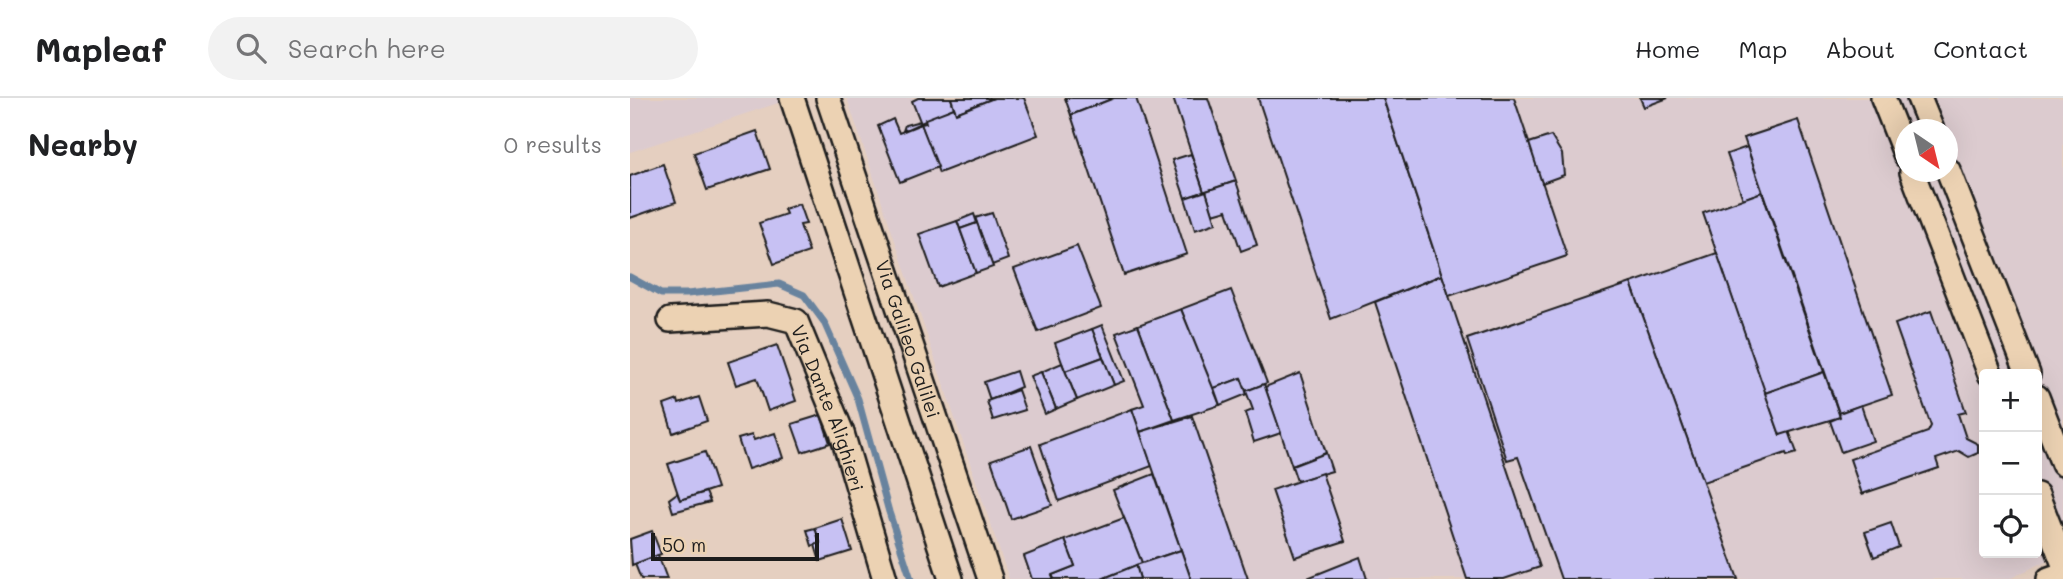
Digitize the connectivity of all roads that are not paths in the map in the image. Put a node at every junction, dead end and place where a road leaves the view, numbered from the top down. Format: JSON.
{"nodes":[{"id":1,"x":792,"y":98,"type":"edge"},
{"id":2,"x":828,"y":98,"type":"edge"},
{"id":3,"x":1883,"y":98,"type":"edge"},
{"id":4,"x":1919,"y":98,"type":"edge"},
{"id":5,"x":1927,"y":119,"type":"edge"},
{"id":6,"x":1895,"y":128,"type":"edge"},
{"id":7,"x":1916,"y":182,"type":"edge"},
{"id":8,"x":1953,"y":182,"type":"edge"},
{"id":9,"x":670,"y":320,"type":"dead end"},
{"id":10,"x":1988,"y":369,"type":"edge"},
{"id":11,"x":2026,"y":369,"type":"edge"},
{"id":12,"x":2042,"y":410,"type":"edge"},
{"id":13,"x":2063,"y":464,"type":"edge"},
{"id":14,"x":2042,"y":508,"type":"edge"},
{"id":15,"x":2063,"y":562,"type":"edge"},
{"id":16,"x":2063,"y":573,"type":"edge"},
{"id":17,"x":886,"y":579,"type":"edge"},
{"id":18,"x":951,"y":579,"type":"edge"},
{"id":19,"x":990,"y":579,"type":"edge"},
{"id":20,"x":2049,"y":579,"type":"edge"}],
"edges":[{"from":1,"to":18,"type":"street","name":"Via Galileo Galilei"},
{"from":2,"to":19,"type":"street","name":"Via Galileo Galilei"},
{"from":3,"to":6,"type":"street"},
{"from":4,"to":5,"type":"street"},
{"from":7,"to":10,"type":"street"},
{"from":8,"to":11,"type":"street"},
{"from":9,"to":17,"type":"street","name":"Via Dante Alighieri"},
{"from":12,"to":13,"type":"street"},
{"from":14,"to":15,"type":"street"},
{"from":16,"to":20,"type":"street"}]}
